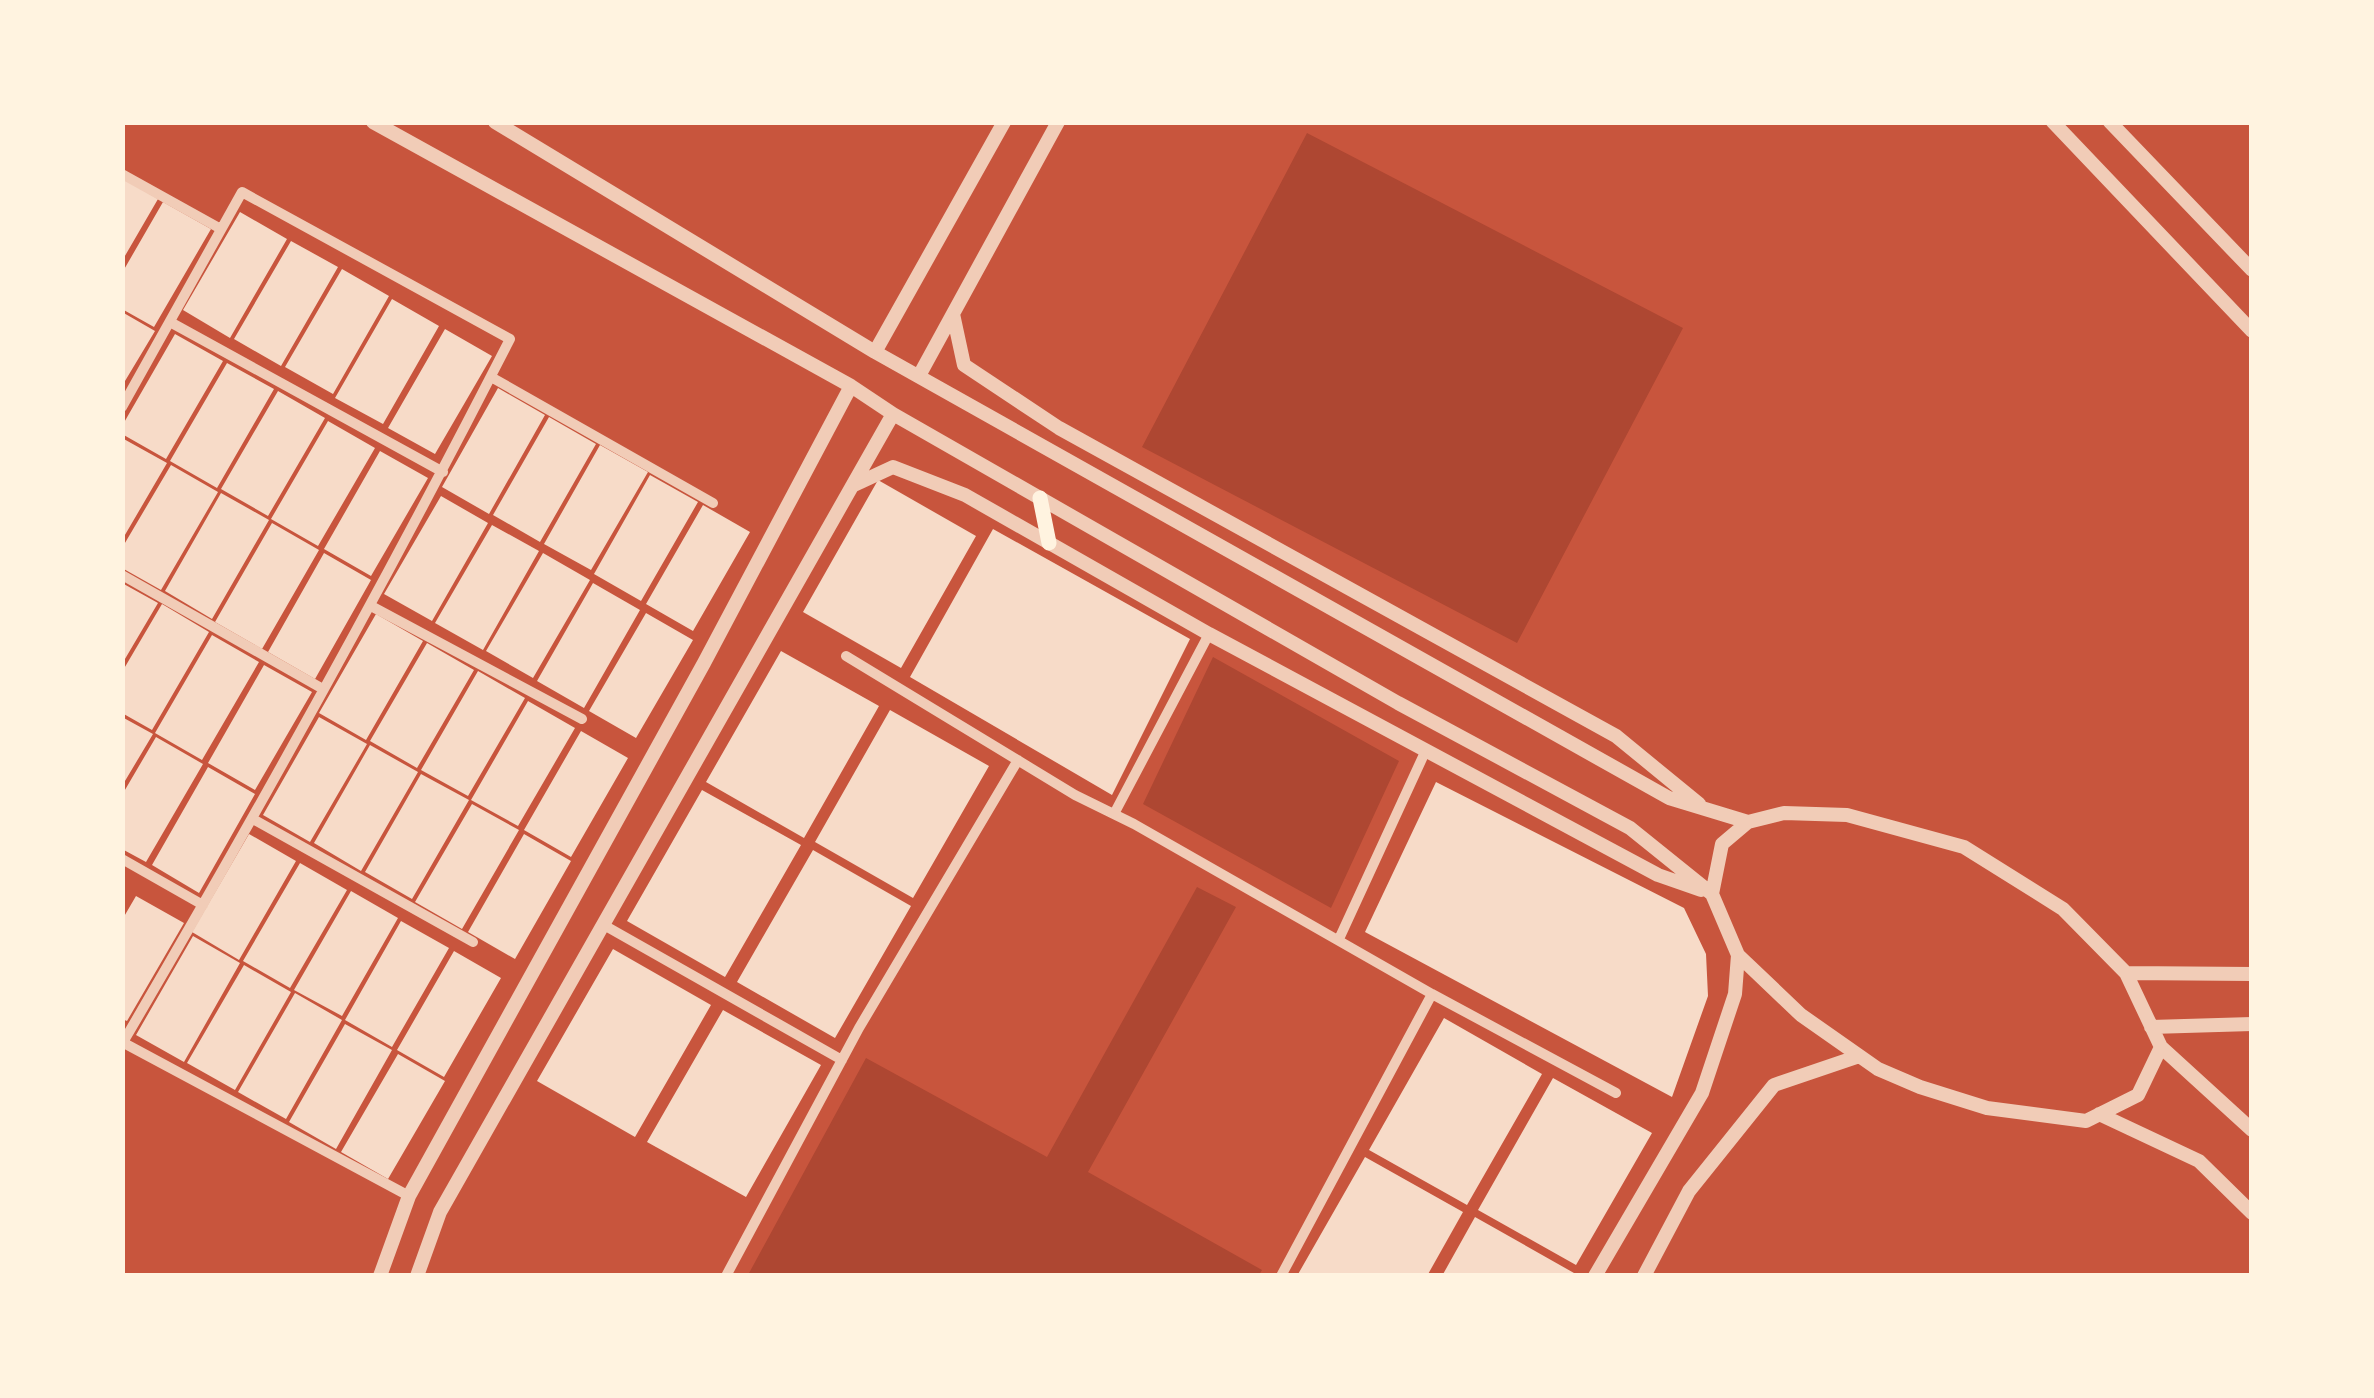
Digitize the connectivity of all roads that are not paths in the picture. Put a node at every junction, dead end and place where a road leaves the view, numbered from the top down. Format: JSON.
{"nodes":[{"id":1,"x":373,"y":122,"type":"edge"},
{"id":2,"x":494,"y":122,"type":"edge"},
{"id":3,"x":1004,"y":122,"type":"edge"},
{"id":4,"x":1058,"y":122,"type":"edge"},
{"id":5,"x":2053,"y":122,"type":"edge"},
{"id":6,"x":2110,"y":122,"type":"edge"},
{"id":7,"x":122,"y":174,"type":"edge"},
{"id":8,"x":221,"y":229,"type":"junction"},
{"id":9,"x":2252,"y":270,"type":"edge"},
{"id":10,"x":953,"y":314,"type":"junction"},
{"id":11,"x":170,"y":322,"type":"junction"},
{"id":12,"x":2252,"y":330,"type":"edge"},
{"id":13,"x":876,"y":352,"type":"junction"},
{"id":14,"x":920,"y":374,"type":"junction"},
{"id":15,"x":491,"y":377,"type":"junction"},
{"id":16,"x":851,"y":386,"type":"junction"},
{"id":17,"x":122,"y":407,"type":"edge"},
{"id":18,"x":894,"y":414,"type":"junction"},
{"id":19,"x":443,"y":472,"type":"junction"},
{"id":20,"x":851,"y":486,"type":"junction"},
{"id":21,"x":1040,"y":498,"type":"junction"},
{"id":22,"x":713,"y":503,"type":"dead end"},
{"id":23,"x":1050,"y":542,"type":"junction"},
{"id":24,"x":122,"y":576,"type":"edge"},
{"id":25,"x":371,"y":606,"type":"junction"},
{"id":26,"x":1210,"y":634,"type":"junction"},
{"id":27,"x":846,"y":656,"type":"dead end"},
{"id":28,"x":324,"y":689,"type":"junction"},
{"id":29,"x":582,"y":720,"type":"dead end"},
{"id":30,"x":1426,"y":750,"type":"junction"},
{"id":31,"x":1018,"y":760,"type":"junction"},
{"id":32,"x":1707,"y":811,"type":"junction"},
{"id":33,"x":1114,"y":814,"type":"junction"},
{"id":34,"x":253,"y":819,"type":"junction"},
{"id":35,"x":1748,"y":822,"type":"junction"},
{"id":36,"x":122,"y":858,"type":"edge"},
{"id":37,"x":1712,"y":894,"type":"junction"},
{"id":38,"x":204,"y":904,"type":"junction"},
{"id":39,"x":602,"y":924,"type":"junction"},
{"id":40,"x":1338,"y":938,"type":"junction"},
{"id":41,"x":473,"y":942,"type":"dead end"},
{"id":42,"x":1738,"y":955,"type":"junction"},
{"id":43,"x":2126,"y":972,"type":"junction"},
{"id":44,"x":2252,"y":974,"type":"edge"},
{"id":45,"x":1432,"y":994,"type":"junction"},
{"id":46,"x":2252,"y":1024,"type":"edge"},
{"id":47,"x":2152,"y":1027,"type":"junction"},
{"id":48,"x":123,"y":1043,"type":"edge"},
{"id":49,"x":2161,"y":1047,"type":"junction"},
{"id":50,"x":1859,"y":1056,"type":"junction"},
{"id":51,"x":842,"y":1060,"type":"junction"},
{"id":52,"x":1616,"y":1093,"type":"dead end"},
{"id":53,"x":2099,"y":1114,"type":"junction"},
{"id":54,"x":2252,"y":1130,"type":"edge"},
{"id":55,"x":409,"y":1196,"type":"junction"},
{"id":56,"x":2252,"y":1212,"type":"edge"},
{"id":57,"x":380,"y":1276,"type":"edge"},
{"id":58,"x":416,"y":1276,"type":"edge"},
{"id":59,"x":726,"y":1276,"type":"edge"},
{"id":60,"x":1281,"y":1276,"type":"edge"},
{"id":61,"x":1595,"y":1276,"type":"edge"},
{"id":62,"x":1644,"y":1276,"type":"edge"}],
"edges":[{"from":1,"to":16,"type":"street"},
{"from":2,"to":13,"type":"street"},
{"from":3,"to":13,"type":"street"},
{"from":4,"to":10,"type":"street"},
{"from":5,"to":12,"type":"street"},
{"from":6,"to":9,"type":"street"},
{"from":7,"to":8,"type":"street"},
{"from":8,"to":11,"type":"street"},
{"from":8,"to":15,"type":"street"},
{"from":10,"to":14,"type":"street"},
{"from":10,"to":32,"type":"street"},
{"from":11,"to":17,"type":"street"},
{"from":11,"to":19,"type":"street"},
{"from":13,"to":14,"type":"street"},
{"from":14,"to":32,"type":"street"},
{"from":15,"to":19,"type":"street"},
{"from":15,"to":22,"type":"street"},
{"from":16,"to":18,"type":"street"},
{"from":16,"to":55,"type":"street"},
{"from":18,"to":20,"type":"street"},
{"from":18,"to":21,"type":"street"},
{"from":19,"to":25,"type":"street"},
{"from":20,"to":23,"type":"street"},
{"from":20,"to":39,"type":"street"},
{"from":21,"to":23,"type":"main road"},
{"from":21,"to":37,"type":"street"},
{"from":23,"to":26,"type":"street"},
{"from":24,"to":28,"type":"street"},
{"from":25,"to":28,"type":"street"},
{"from":25,"to":29,"type":"street"},
{"from":26,"to":30,"type":"street"},
{"from":26,"to":33,"type":"street"},
{"from":27,"to":31,"type":"street"},
{"from":28,"to":34,"type":"street"},
{"from":30,"to":37,"type":"street"},
{"from":30,"to":40,"type":"street"},
{"from":31,"to":33,"type":"street"},
{"from":31,"to":51,"type":"street"},
{"from":32,"to":35,"type":"street"},
{"from":33,"to":40,"type":"street"},
{"from":34,"to":38,"type":"street"},
{"from":34,"to":41,"type":"street"},
{"from":35,"to":37,"type":"street"},
{"from":35,"to":43,"type":"street"},
{"from":36,"to":38,"type":"street"},
{"from":37,"to":42,"type":"street"},
{"from":38,"to":48,"type":"street"},
{"from":39,"to":51,"type":"street"},
{"from":39,"to":58,"type":"street"},
{"from":40,"to":45,"type":"street"},
{"from":42,"to":50,"type":"street"},
{"from":42,"to":61,"type":"street"},
{"from":43,"to":44,"type":"street"},
{"from":43,"to":47,"type":"street"},
{"from":45,"to":52,"type":"street"},
{"from":45,"to":60,"type":"street"},
{"from":46,"to":47,"type":"street"},
{"from":47,"to":49,"type":"street"},
{"from":48,"to":55,"type":"street"},
{"from":49,"to":53,"type":"street"},
{"from":49,"to":54,"type":"street"},
{"from":50,"to":53,"type":"street"},
{"from":50,"to":62,"type":"street"},
{"from":51,"to":59,"type":"street"},
{"from":53,"to":56,"type":"street"},
{"from":55,"to":57,"type":"street"}]}
